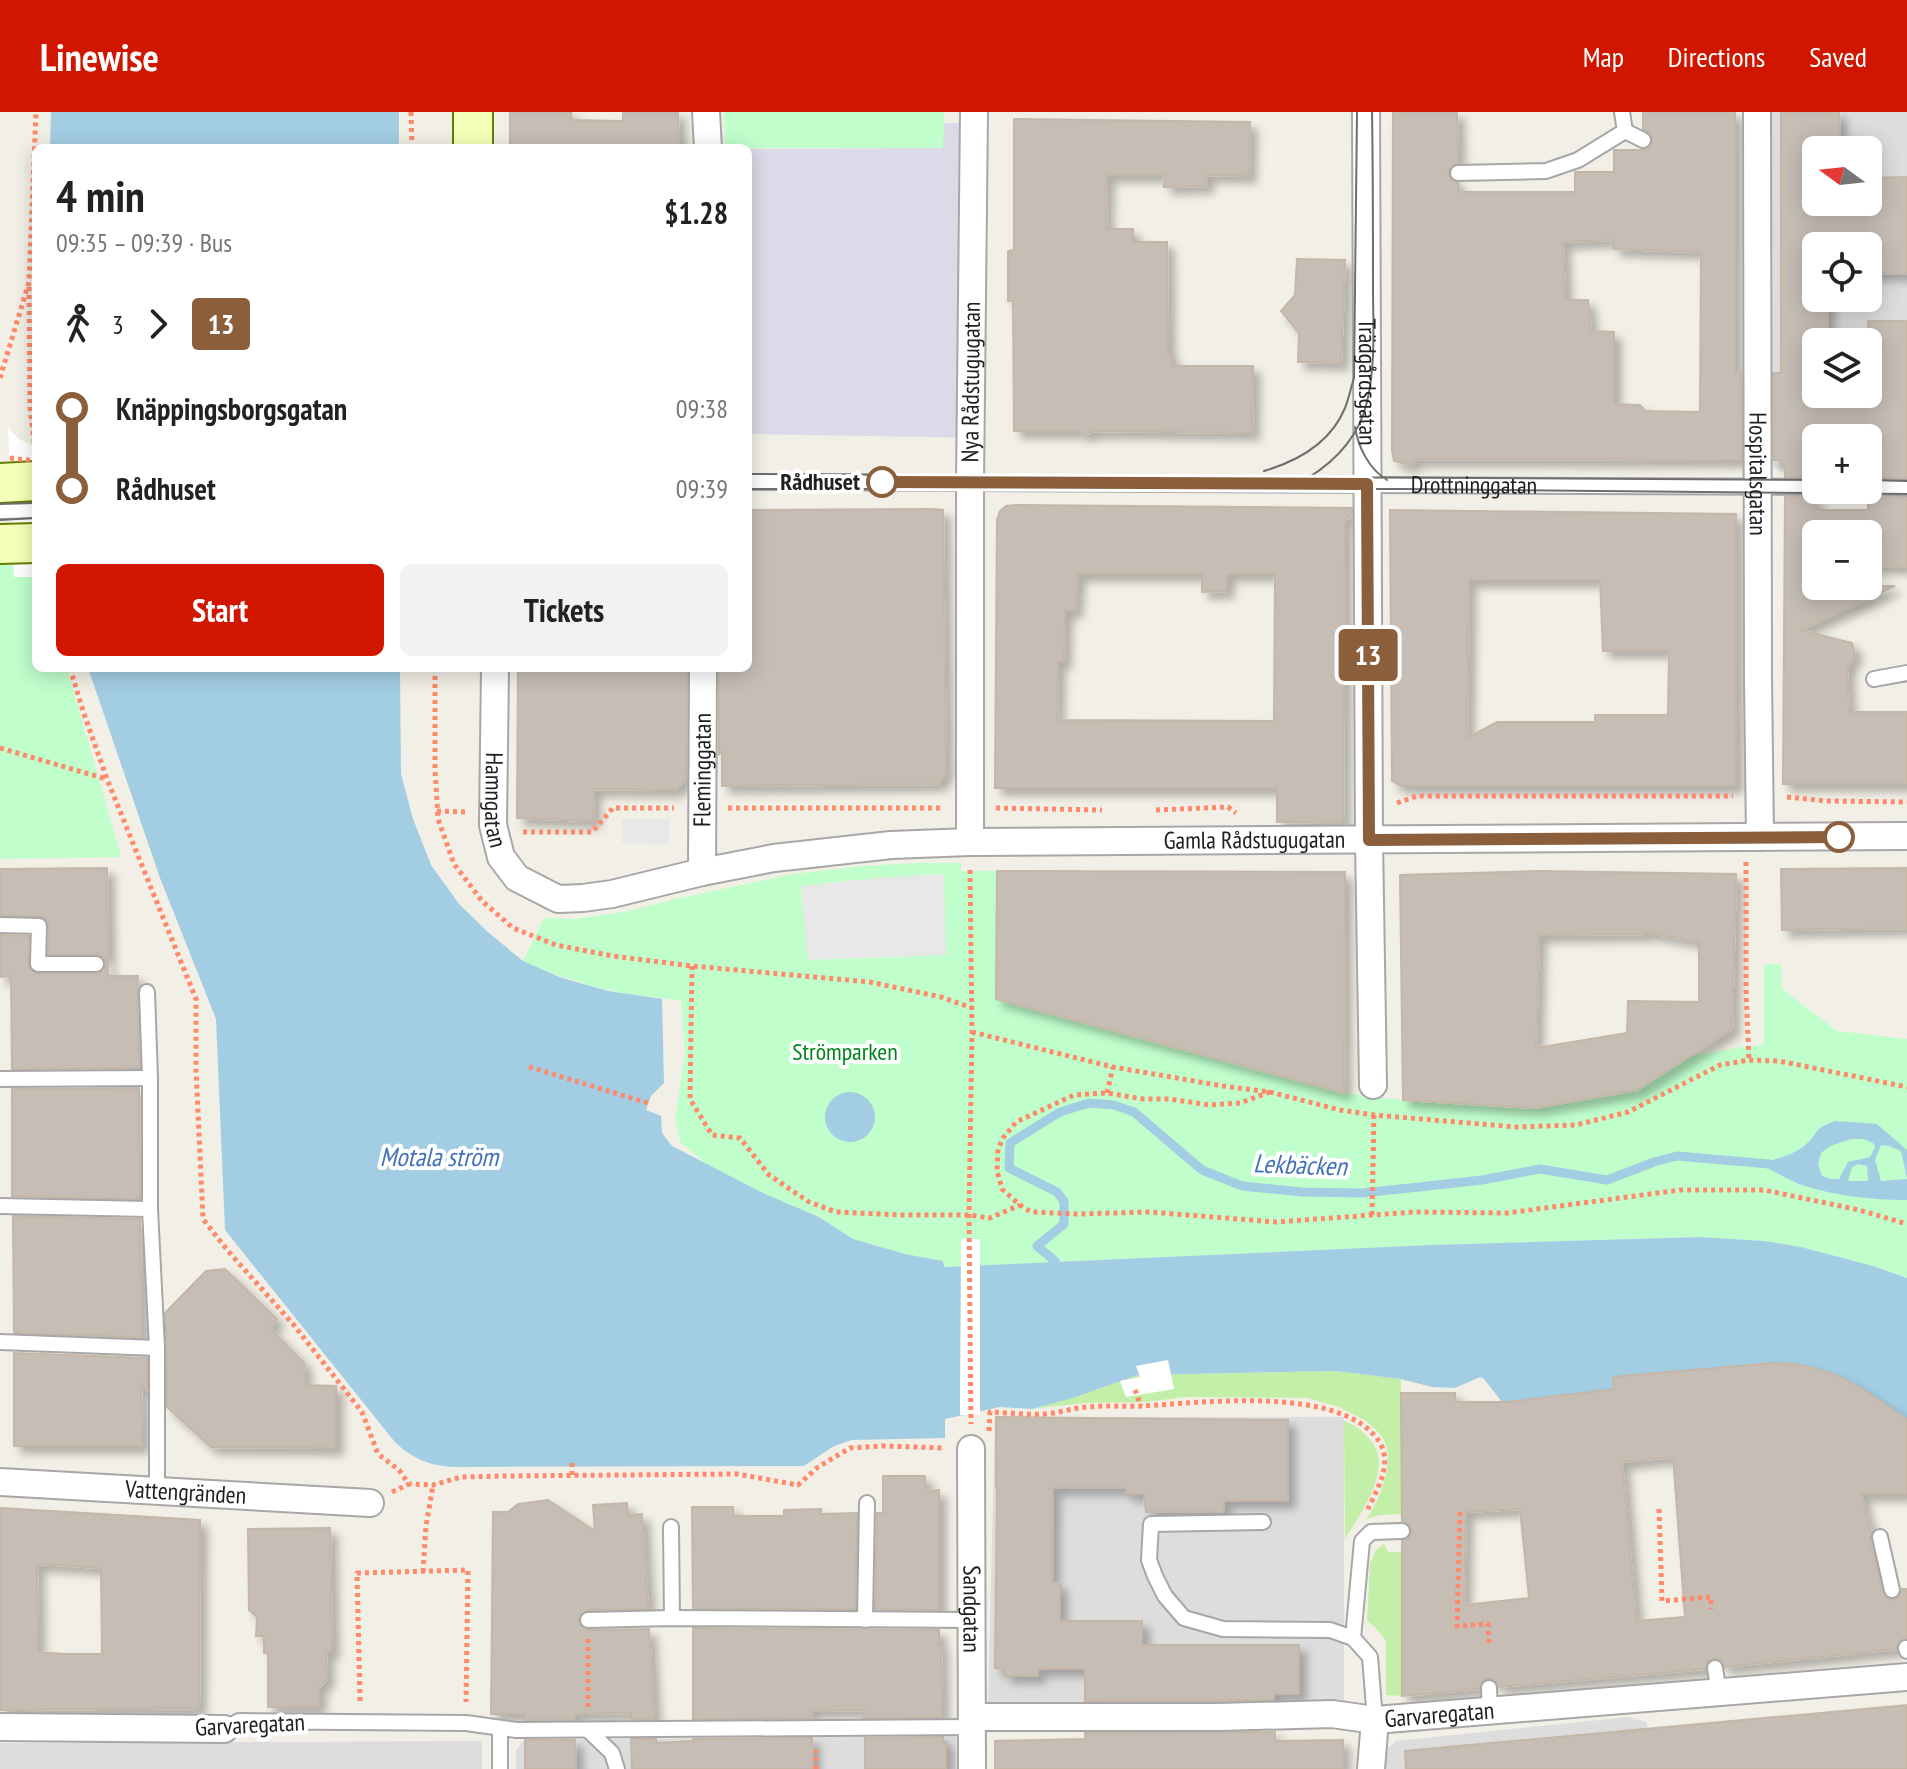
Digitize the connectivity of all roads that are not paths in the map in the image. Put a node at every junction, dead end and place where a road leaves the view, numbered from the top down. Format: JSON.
{"nodes":[{"id":1,"x":473,"y":112,"type":"edge"},
{"id":2,"x":706,"y":112,"type":"edge"},
{"id":3,"x":974,"y":112,"type":"edge"},
{"id":4,"x":1366,"y":112,"type":"edge"},
{"id":5,"x":1622,"y":112,"type":"edge"},
{"id":6,"x":1757,"y":112,"type":"edge"},
{"id":7,"x":1625,"y":131,"type":"junction"},
{"id":8,"x":1643,"y":140,"type":"dead end"},
{"id":9,"x":473,"y":144,"type":"edge"},
{"id":10,"x":708,"y":144,"type":"edge"},
{"id":11,"x":1458,"y":173,"type":"dead end"},
{"id":12,"x":970,"y":478,"type":"junction"},
{"id":13,"x":752,"y":482,"type":"edge"},
{"id":14,"x":1367,"y":484,"type":"junction"},
{"id":15,"x":1757,"y":487,"type":"junction"},
{"id":16,"x":1802,"y":487,"type":"edge"},
{"id":17,"x":1882,"y":487,"type":"edge"},
{"id":18,"x":1907,"y":488,"type":"edge"},
{"id":19,"x":495,"y":672,"type":"edge"},
{"id":20,"x":703,"y":672,"type":"edge"},
{"id":21,"x":1907,"y":673,"type":"edge"},
{"id":22,"x":1874,"y":679,"type":"dead end"},
{"id":23,"x":1369,"y":833,"type":"junction"},
{"id":24,"x":1907,"y":836,"type":"edge"},
{"id":25,"x":1753,"y":837,"type":"junction"},
{"id":26,"x":970,"y":842,"type":"junction"},
{"id":27,"x":702,"y":872,"type":"junction"},
{"id":28,"x":0,"y":925,"type":"edge"},
{"id":29,"x":96,"y":964,"type":"dead end"},
{"id":30,"x":147,"y":992,"type":"dead end"},
{"id":31,"x":150,"y":1078,"type":"junction"},
{"id":32,"x":0,"y":1079,"type":"edge"},
{"id":33,"x":1373,"y":1085,"type":"road end"},
{"id":34,"x":0,"y":1206,"type":"edge"},
{"id":35,"x":150,"y":1209,"type":"junction"},
{"id":36,"x":0,"y":1342,"type":"edge"},
{"id":37,"x":157,"y":1348,"type":"junction"},
{"id":38,"x":980,"y":1445,"type":"road end"},
{"id":39,"x":0,"y":1482,"type":"edge"},
{"id":40,"x":157,"y":1492,"type":"junction"},
{"id":41,"x":370,"y":1503,"type":"dead end"},
{"id":42,"x":867,"y":1503,"type":"dead end"},
{"id":43,"x":1263,"y":1522,"type":"dead end"},
{"id":44,"x":671,"y":1527,"type":"dead end"},
{"id":45,"x":1402,"y":1531,"type":"dead end"},
{"id":46,"x":1880,"y":1537,"type":"dead end"},
{"id":47,"x":1892,"y":1590,"type":"dead end"},
{"id":48,"x":672,"y":1618,"type":"junction"},
{"id":49,"x":588,"y":1620,"type":"road end"},
{"id":50,"x":865,"y":1620,"type":"junction"},
{"id":51,"x":971,"y":1620,"type":"junction"},
{"id":52,"x":1353,"y":1638,"type":"junction"},
{"id":53,"x":1907,"y":1677,"type":"edge"},
{"id":54,"x":1375,"y":1720,"type":"junction"},
{"id":55,"x":972,"y":1722,"type":"junction"},
{"id":56,"x":0,"y":1727,"type":"edge"},
{"id":57,"x":500,"y":1728,"type":"junction"},
{"id":58,"x":224,"y":1729,"type":"joint"},
{"id":59,"x":588,"y":1730,"type":"junction"},
{"id":60,"x":500,"y":1769,"type":"edge"},
{"id":61,"x":617,"y":1769,"type":"edge"},
{"id":62,"x":972,"y":1769,"type":"edge"},
{"id":63,"x":1371,"y":1769,"type":"edge"}],
"edges":[{"from":1,"to":9,"type":"street"},
{"from":2,"to":10,"type":"street"},
{"from":3,"to":12,"type":"street","name":"Nya Rådstugugatan"},
{"from":4,"to":14,"type":"street","name":"Trädgårdsgatan"},
{"from":5,"to":7,"type":"lane"},
{"from":6,"to":15,"type":"street","name":"Hospitalsgatan"},
{"from":7,"to":8,"type":"lane"},
{"from":7,"to":11,"type":"lane"},
{"from":12,"to":13,"type":"lane","name":"Drottninggatan"},
{"from":12,"to":14,"type":"lane","name":"Drottninggatan"},
{"from":12,"to":26,"type":"street","name":"Nya Rådstugugatan"},
{"from":14,"to":15,"type":"lane","name":"Drottninggatan"},
{"from":14,"to":23,"type":"street","name":"Trädgårdsgatan"},
{"from":15,"to":16,"type":"lane","name":"Drottninggatan"},
{"from":15,"to":25,"type":"street","name":"Hospitalsgatan"},
{"from":17,"to":18,"type":"lane"},
{"from":19,"to":27,"type":"street","name":"Hamngatan"},
{"from":20,"to":27,"type":"street","name":"Fleminggatan"},
{"from":21,"to":22,"type":"lane"},
{"from":23,"to":25,"type":"street","name":"Gamla Rådstugugatan"},
{"from":23,"to":26,"type":"street","name":"Gamla Rådstugugatan"},
{"from":23,"to":33,"type":"street","name":"Trädgårdsgatan"},
{"from":24,"to":25,"type":"street","name":"Gamla Rådstugugatan"},
{"from":26,"to":27,"type":"street","name":"Gamla Rådstugugatan"},
{"from":28,"to":29,"type":"lane"},
{"from":30,"to":31,"type":"lane"},
{"from":31,"to":32,"type":"lane"},
{"from":31,"to":35,"type":"lane"},
{"from":34,"to":35,"type":"lane"},
{"from":35,"to":37,"type":"lane"},
{"from":36,"to":37,"type":"lane"},
{"from":37,"to":40,"type":"lane"},
{"from":38,"to":51,"type":"street","name":"Sandgatan"},
{"from":39,"to":40,"type":"street","name":"Vattengränden"},
{"from":40,"to":41,"type":"street","name":"Vattengränden"},
{"from":42,"to":50,"type":"lane"},
{"from":43,"to":52,"type":"lane"},
{"from":44,"to":48,"type":"lane"},
{"from":45,"to":52,"type":"lane"},
{"from":46,"to":47,"type":"lane"},
{"from":48,"to":49,"type":"lane"},
{"from":48,"to":50,"type":"lane"},
{"from":50,"to":51,"type":"lane"},
{"from":51,"to":55,"type":"street","name":"Sandgatan"},
{"from":52,"to":54,"type":"lane"},
{"from":53,"to":54,"type":"street","name":"Garvaregatan"},
{"from":54,"to":55,"type":"street","name":"Garvaregatan"},
{"from":54,"to":63,"type":"street"},
{"from":55,"to":59,"type":"lane","name":"Garvaregatan"},
{"from":55,"to":62,"type":"street","name":"Sandgatan"},
{"from":56,"to":58,"type":"street","name":"Garvaregatan"},
{"from":57,"to":58,"type":"lane","name":"Garvaregatan"},
{"from":57,"to":59,"type":"lane","name":"Garvaregatan"},
{"from":57,"to":60,"type":"lane"},
{"from":59,"to":61,"type":"lane"}]}
